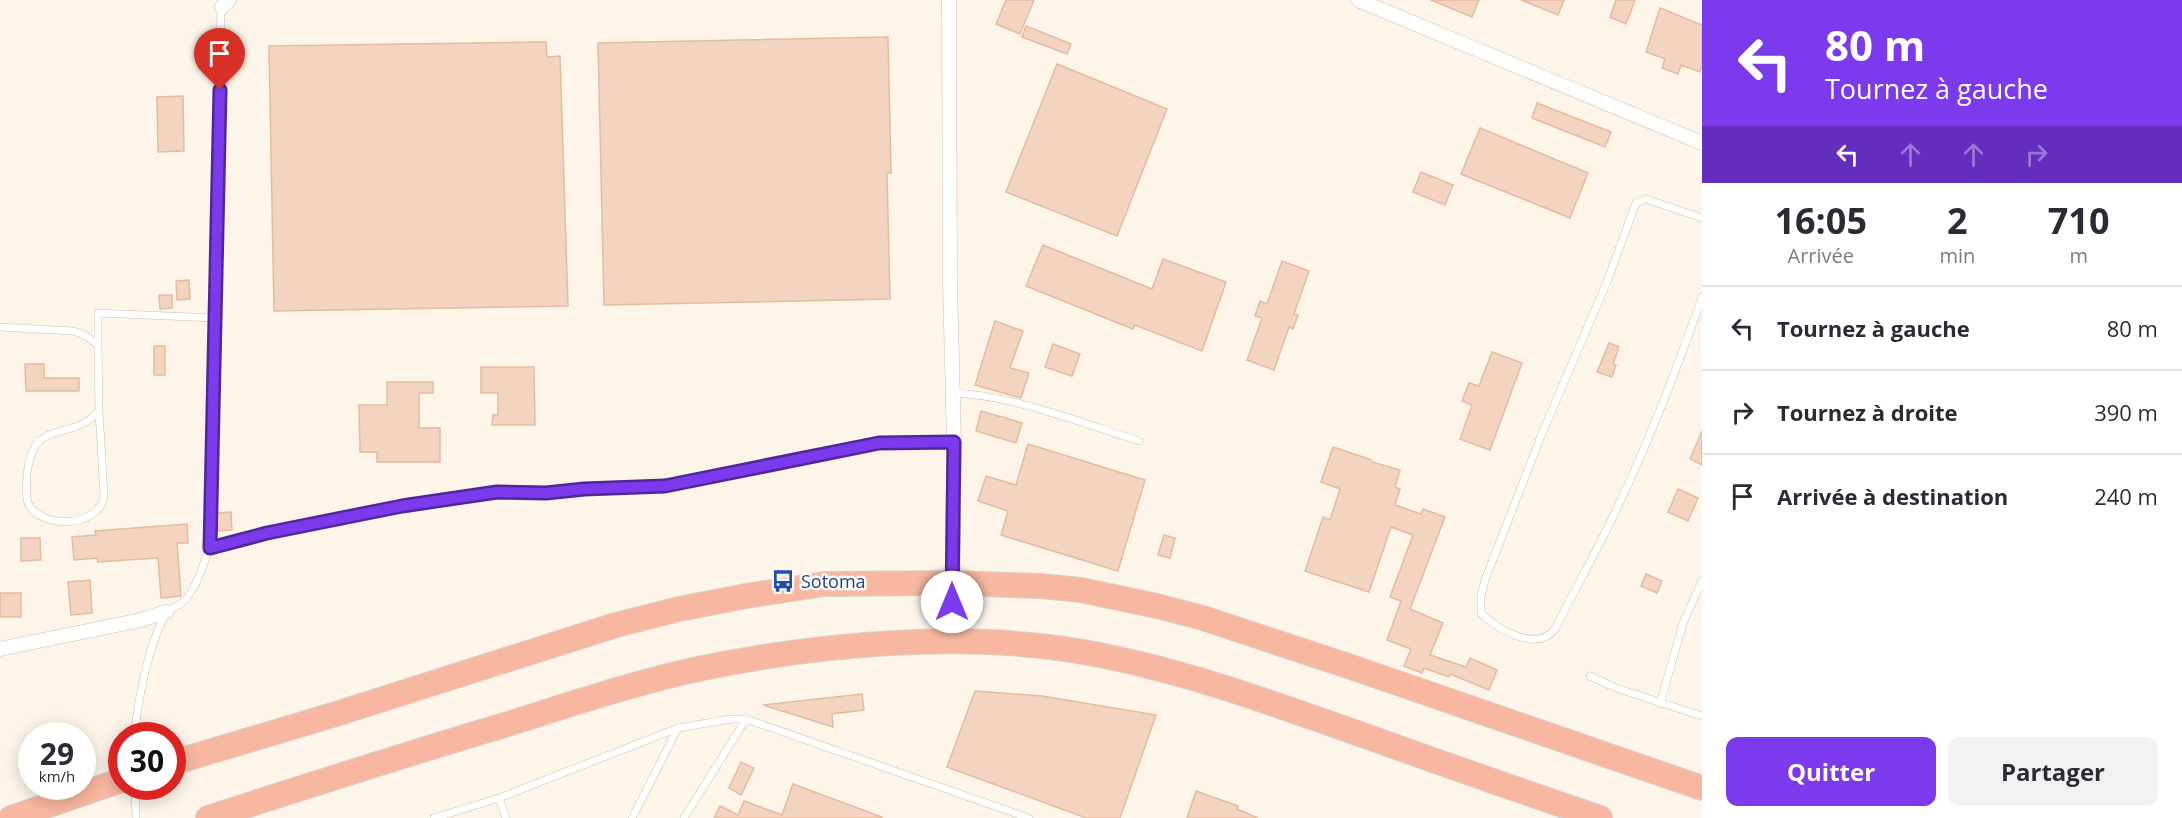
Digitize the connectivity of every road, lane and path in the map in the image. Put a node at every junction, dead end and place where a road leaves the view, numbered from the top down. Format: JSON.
{"nodes":[{"id":1,"x":949,"y":0,"type":"edge"},
{"id":2,"x":1358,"y":0,"type":"edge"},
{"id":3,"x":224,"y":2,"type":"edge"},
{"id":4,"x":1702,"y":144,"type":"edge"},
{"id":5,"x":1702,"y":218,"type":"edge"},
{"id":6,"x":1702,"y":297,"type":"edge"},
{"id":7,"x":215,"y":318,"type":"junction"},
{"id":8,"x":0,"y":327,"type":"edge"},
{"id":9,"x":98,"y":345,"type":"junction"},
{"id":10,"x":953,"y":393,"type":"junction"},
{"id":11,"x":99,"y":411,"type":"junction"},
{"id":12,"x":1139,"y":441,"type":"dead end"},
{"id":13,"x":954,"y":442,"type":"junction"},
{"id":14,"x":210,"y":548,"type":"junction"},
{"id":15,"x":1702,"y":581,"type":"edge"},
{"id":16,"x":952,"y":583,"type":"junction"},
{"id":17,"x":166,"y":612,"type":"junction"},
{"id":18,"x":952,"y":641,"type":"junction"},
{"id":19,"x":0,"y":649,"type":"edge"},
{"id":20,"x":1590,"y":676,"type":"dead end"},
{"id":21,"x":1660,"y":704,"type":"junction"},
{"id":22,"x":1702,"y":716,"type":"edge"},
{"id":23,"x":746,"y":719,"type":"junction"},
{"id":24,"x":137,"y":722,"type":"edge"},
{"id":25,"x":678,"y":728,"type":"junction"},
{"id":26,"x":186,"y":759,"type":"edge"},
{"id":27,"x":108,"y":788,"type":"edge"},
{"id":28,"x":1702,"y":788,"type":"edge"},
{"id":29,"x":499,"y":798,"type":"junction"},
{"id":30,"x":130,"y":800,"type":"edge"},
{"id":31,"x":11,"y":818,"type":"edge"},
{"id":32,"x":136,"y":818,"type":"edge"},
{"id":33,"x":208,"y":818,"type":"edge"},
{"id":34,"x":434,"y":818,"type":"edge"},
{"id":35,"x":506,"y":818,"type":"edge"},
{"id":36,"x":632,"y":818,"type":"edge"},
{"id":37,"x":684,"y":818,"type":"edge"},
{"id":38,"x":1029,"y":818,"type":"edge"},
{"id":39,"x":1600,"y":818,"type":"edge"}],
"edges":[{"from":1,"to":10,"type":"street"},
{"from":2,"to":4,"type":"street"},
{"from":3,"to":7,"type":"lane"},
{"from":5,"to":6,"type":"lane"},
{"from":7,"to":9,"type":"lane"},
{"from":7,"to":14,"type":"lane"},
{"from":8,"to":9,"type":"lane"},
{"from":9,"to":11,"type":"lane"},
{"from":10,"to":12,"type":"lane"},
{"from":10,"to":13,"type":"street"},
{"from":11,"to":11,"type":"lane"},
{"from":13,"to":14,"type":"lane"},
{"from":13,"to":16,"type":"street"},
{"from":14,"to":17,"type":"lane"},
{"from":15,"to":21,"type":"lane"},
{"from":16,"to":18,"type":"street"},
{"from":16,"to":26,"type":"highway"},
{"from":16,"to":28,"type":"highway"},
{"from":17,"to":19,"type":"street"},
{"from":17,"to":24,"type":"lane"},
{"from":18,"to":33,"type":"highway"},
{"from":18,"to":39,"type":"highway"},
{"from":20,"to":21,"type":"lane"},
{"from":21,"to":22,"type":"lane"},
{"from":23,"to":25,"type":"lane"},
{"from":23,"to":37,"type":"lane"},
{"from":23,"to":38,"type":"lane"},
{"from":25,"to":29,"type":"lane"},
{"from":25,"to":36,"type":"lane"},
{"from":27,"to":31,"type":"highway"},
{"from":29,"to":34,"type":"lane"},
{"from":29,"to":35,"type":"lane"},
{"from":30,"to":32,"type":"lane"}]}
